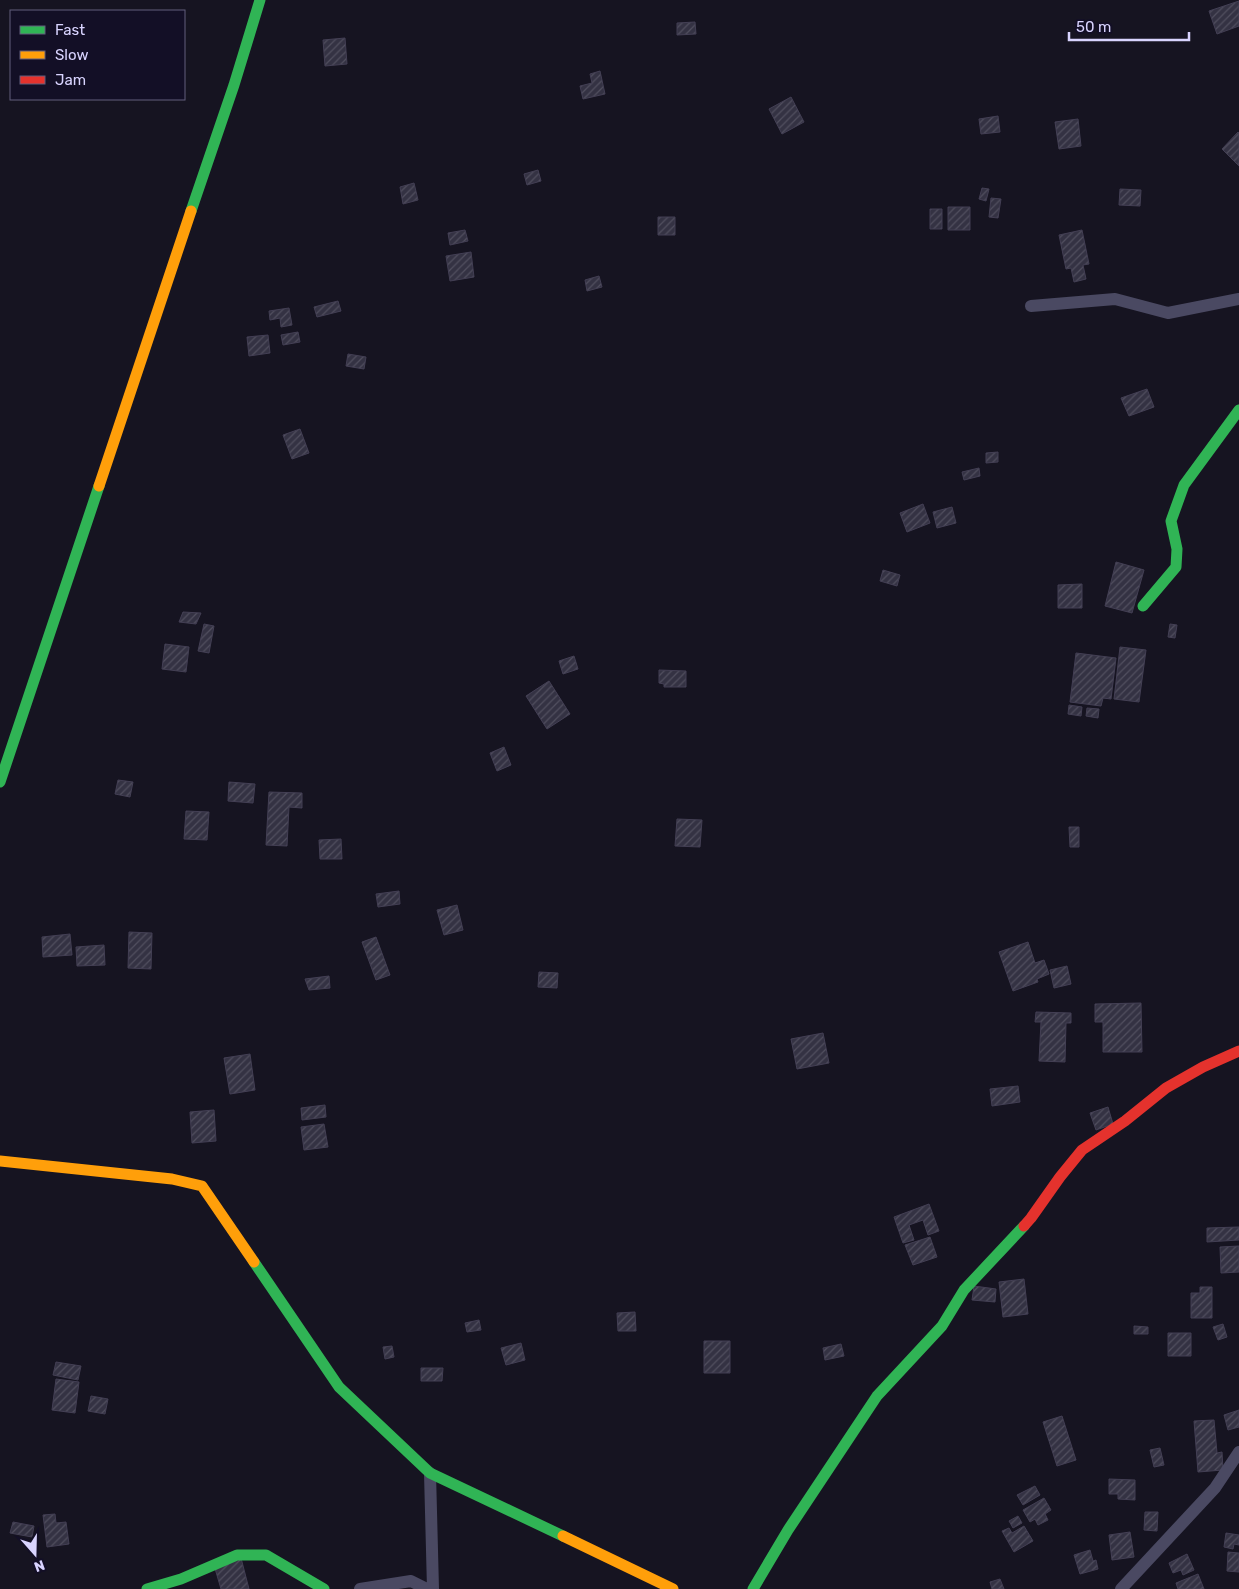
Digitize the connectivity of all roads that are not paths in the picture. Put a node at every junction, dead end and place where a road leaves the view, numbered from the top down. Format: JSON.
{"nodes":[{"id":1,"x":260,"y":0,"type":"edge"},
{"id":2,"x":1239,"y":299,"type":"edge"},
{"id":3,"x":1031,"y":306,"type":"dead end"},
{"id":4,"x":1239,"y":410,"type":"edge"},
{"id":5,"x":1143,"y":606,"type":"dead end"},
{"id":6,"x":0,"y":782,"type":"edge"},
{"id":7,"x":1239,"y":1051,"type":"edge"},
{"id":8,"x":0,"y":1160,"type":"edge"},
{"id":9,"x":1239,"y":1452,"type":"edge"},
{"id":10,"x":430,"y":1473,"type":"junction"},
{"id":11,"x":147,"y":1589,"type":"edge"},
{"id":12,"x":324,"y":1589,"type":"edge"},
{"id":13,"x":360,"y":1589,"type":"edge"},
{"id":14,"x":427,"y":1589,"type":"edge"},
{"id":15,"x":433,"y":1589,"type":"edge"},
{"id":16,"x":674,"y":1589,"type":"edge"},
{"id":17,"x":753,"y":1589,"type":"edge"},
{"id":18,"x":1122,"y":1589,"type":"edge"}],
"edges":[{"from":1,"to":6,"type":"street"},
{"from":2,"to":3,"type":"street"},
{"from":4,"to":5,"type":"street"},
{"from":7,"to":17,"type":"street"},
{"from":8,"to":10,"type":"street"},
{"from":9,"to":18,"type":"street"},
{"from":10,"to":15,"type":"street"},
{"from":10,"to":16,"type":"street"},
{"from":11,"to":12,"type":"street"},
{"from":13,"to":14,"type":"street"}]}
